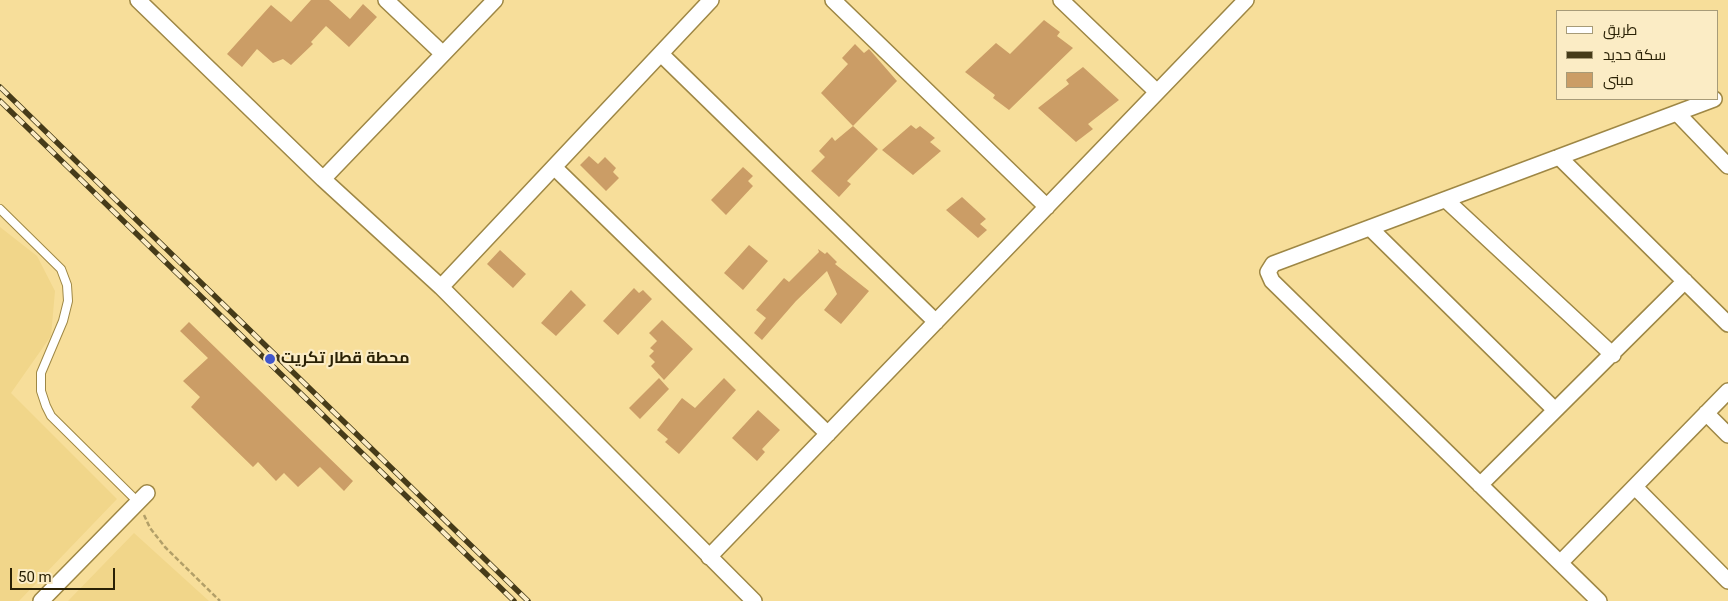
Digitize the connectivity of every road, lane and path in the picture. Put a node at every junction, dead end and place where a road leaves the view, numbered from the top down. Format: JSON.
{"nodes":[{"id":1,"x":138,"y":0,"type":"edge"},
{"id":2,"x":386,"y":0,"type":"edge"},
{"id":3,"x":495,"y":0,"type":"edge"},
{"id":4,"x":712,"y":0,"type":"edge"},
{"id":5,"x":832,"y":0,"type":"edge"},
{"id":6,"x":1060,"y":0,"type":"edge"},
{"id":7,"x":1246,"y":0,"type":"edge"},
{"id":8,"x":443,"y":54,"type":"junction"},
{"id":9,"x":661,"y":54,"type":"junction"},
{"id":10,"x":1157,"y":92,"type":"junction"},
{"id":11,"x":1711,"y":100,"type":"edge"},
{"id":12,"x":1677,"y":113,"type":"junction"},
{"id":13,"x":1559,"y":157,"type":"junction"},
{"id":14,"x":1728,"y":166,"type":"edge"},
{"id":15,"x":554,"y":167,"type":"junction"},
{"id":16,"x":324,"y":179,"type":"junction"},
{"id":17,"x":1446,"y":200,"type":"junction"},
{"id":18,"x":1047,"y":207,"type":"junction"},
{"id":19,"x":0,"y":209,"type":"edge"},
{"id":20,"x":1370,"y":228,"type":"junction"},
{"id":21,"x":1685,"y":281,"type":"junction"},
{"id":22,"x":441,"y":287,"type":"junction"},
{"id":23,"x":936,"y":322,"type":"junction"},
{"id":24,"x":1728,"y":324,"type":"edge"},
{"id":25,"x":1613,"y":355,"type":"junction"},
{"id":26,"x":1728,"y":391,"type":"edge"},
{"id":27,"x":1555,"y":410,"type":"junction"},
{"id":28,"x":1706,"y":413,"type":"junction"},
{"id":29,"x":828,"y":434,"type":"junction"},
{"id":30,"x":1728,"y":435,"type":"edge"},
{"id":31,"x":1480,"y":486,"type":"junction"},
{"id":32,"x":1635,"y":487,"type":"junction"},
{"id":33,"x":143,"y":497,"type":"junction"},
{"id":34,"x":709,"y":557,"type":"junction"},
{"id":35,"x":1560,"y":562,"type":"junction"},
{"id":36,"x":1728,"y":581,"type":"edge"},
{"id":37,"x":41,"y":601,"type":"edge"},
{"id":38,"x":220,"y":601,"type":"edge"},
{"id":39,"x":754,"y":601,"type":"edge"},
{"id":40,"x":1599,"y":601,"type":"edge"}],
"edges":[{"from":1,"to":16,"type":"street"},
{"from":2,"to":8,"type":"street"},
{"from":3,"to":8,"type":"street"},
{"from":4,"to":9,"type":"street"},
{"from":5,"to":18,"type":"street"},
{"from":6,"to":10,"type":"street"},
{"from":7,"to":10,"type":"street"},
{"from":8,"to":16,"type":"street"},
{"from":9,"to":15,"type":"street"},
{"from":9,"to":23,"type":"street"},
{"from":10,"to":18,"type":"street"},
{"from":11,"to":12,"type":"street"},
{"from":12,"to":13,"type":"street"},
{"from":12,"to":14,"type":"street"},
{"from":13,"to":17,"type":"street"},
{"from":13,"to":21,"type":"street"},
{"from":15,"to":22,"type":"street"},
{"from":15,"to":29,"type":"street"},
{"from":16,"to":22,"type":"street"},
{"from":17,"to":20,"type":"street"},
{"from":17,"to":25,"type":"street"},
{"from":18,"to":23,"type":"street"},
{"from":19,"to":33,"type":"lane"},
{"from":20,"to":27,"type":"street"},
{"from":20,"to":31,"type":"street"},
{"from":21,"to":24,"type":"street"},
{"from":21,"to":25,"type":"street"},
{"from":22,"to":34,"type":"street"},
{"from":23,"to":29,"type":"street"},
{"from":25,"to":27,"type":"street"},
{"from":26,"to":28,"type":"street"},
{"from":27,"to":31,"type":"street"},
{"from":28,"to":30,"type":"street"},
{"from":28,"to":32,"type":"street"},
{"from":29,"to":34,"type":"street"},
{"from":31,"to":35,"type":"street"},
{"from":32,"to":35,"type":"street"},
{"from":32,"to":36,"type":"street"},
{"from":33,"to":37,"type":"street"},
{"from":33,"to":38,"type":"path"},
{"from":34,"to":39,"type":"street"},
{"from":35,"to":40,"type":"street"}]}
